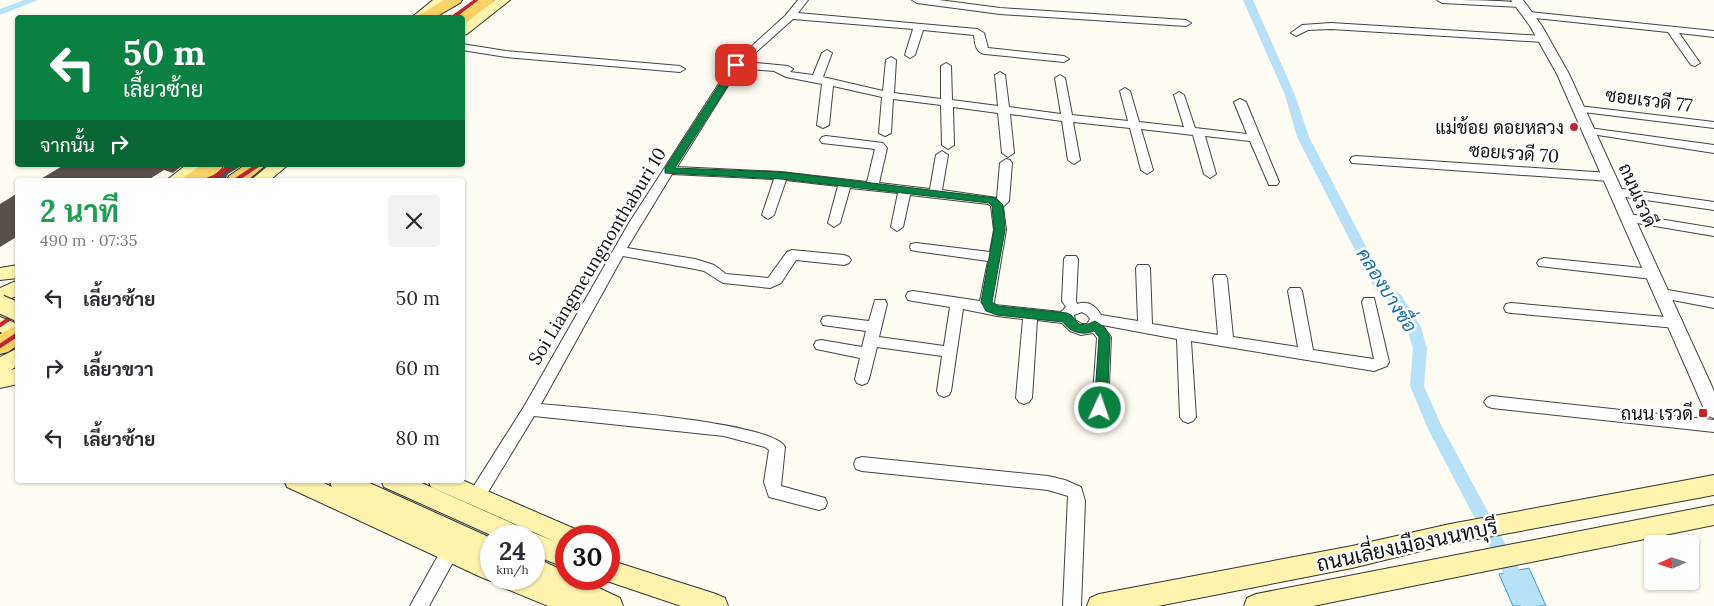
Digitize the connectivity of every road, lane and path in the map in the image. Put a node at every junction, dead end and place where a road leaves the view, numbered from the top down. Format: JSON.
{"nodes":[{"id":1,"x":442,"y":0,"type":"edge"},
{"id":2,"x":456,"y":0,"type":"edge"},
{"id":3,"x":488,"y":0,"type":"edge"},
{"id":4,"x":503,"y":0,"type":"edge"},
{"id":5,"x":802,"y":0,"type":"edge"},
{"id":6,"x":917,"y":0,"type":"edge"},
{"id":7,"x":921,"y":0,"type":"edge"},
{"id":8,"x":1442,"y":0,"type":"edge"},
{"id":9,"x":1522,"y":6,"type":"edge"},
{"id":10,"x":421,"y":15,"type":"edge"},
{"id":11,"x":428,"y":15,"type":"edge"},
{"id":12,"x":437,"y":15,"type":"edge"},
{"id":13,"x":465,"y":16,"type":"edge"},
{"id":14,"x":793,"y":16,"type":"junction"},
{"id":15,"x":1186,"y":24,"type":"dead end"},
{"id":16,"x":919,"y":26,"type":"junction"},
{"id":17,"x":465,"y":29,"type":"edge"},
{"id":18,"x":1671,"y":29,"type":"junction"},
{"id":19,"x":1296,"y":33,"type":"dead end"},
{"id":20,"x":1714,"y":34,"type":"edge"},
{"id":21,"x":1544,"y":39,"type":"junction"},
{"id":22,"x":465,"y":47,"type":"edge"},
{"id":23,"x":828,"y":53,"type":"dead end"},
{"id":24,"x":910,"y":55,"type":"dead end"},
{"id":25,"x":890,"y":60,"type":"dead end"},
{"id":26,"x":1064,"y":60,"type":"dead end"},
{"id":27,"x":1695,"y":63,"type":"dead end"},
{"id":28,"x":736,"y":65,"type":"junction"},
{"id":29,"x":946,"y":66,"type":"dead end"},
{"id":30,"x":680,"y":69,"type":"dead end"},
{"id":31,"x":1000,"y":75,"type":"dead end"},
{"id":32,"x":1060,"y":78,"type":"dead end"},
{"id":33,"x":819,"y":80,"type":"junction"},
{"id":34,"x":1125,"y":91,"type":"dead end"},
{"id":35,"x":887,"y":95,"type":"junction"},
{"id":36,"x":1179,"y":95,"type":"dead end"},
{"id":37,"x":948,"y":102,"type":"junction"},
{"id":38,"x":1240,"y":102,"type":"dead end"},
{"id":39,"x":1004,"y":110,"type":"junction"},
{"id":40,"x":1579,"y":110,"type":"junction"},
{"id":41,"x":1636,"y":116,"type":"junction"},
{"id":42,"x":1066,"y":118,"type":"junction"},
{"id":43,"x":823,"y":125,"type":"dead end"},
{"id":44,"x":1714,"y":125,"type":"edge"},
{"id":45,"x":1134,"y":126,"type":"junction"},
{"id":46,"x":1589,"y":131,"type":"junction"},
{"id":47,"x":885,"y":133,"type":"dead end"},
{"id":48,"x":1194,"y":133,"type":"junction"},
{"id":49,"x":1254,"y":138,"type":"junction"},
{"id":50,"x":826,"y":140,"type":"dead end"},
{"id":51,"x":1648,"y":140,"type":"junction"},
{"id":52,"x":1714,"y":149,"type":"edge"},
{"id":53,"x":1074,"y":160,"type":"dead end"},
{"id":54,"x":1356,"y":160,"type":"dead end"},
{"id":55,"x":194,"y":167,"type":"edge"},
{"id":56,"x":212,"y":167,"type":"edge"},
{"id":57,"x":254,"y":167,"type":"edge"},
{"id":58,"x":277,"y":167,"type":"edge"},
{"id":59,"x":668,"y":170,"type":"junction"},
{"id":60,"x":1147,"y":170,"type":"dead end"},
{"id":61,"x":1210,"y":174,"type":"dead end"},
{"id":62,"x":781,"y":176,"type":"junction"},
{"id":63,"x":1610,"y":177,"type":"junction"},
{"id":64,"x":178,"y":178,"type":"edge"},
{"id":65,"x":195,"y":178,"type":"edge"},
{"id":66,"x":239,"y":178,"type":"edge"},
{"id":67,"x":262,"y":178,"type":"edge"},
{"id":68,"x":845,"y":182,"type":"junction"},
{"id":69,"x":1273,"y":182,"type":"dead end"},
{"id":70,"x":872,"y":185,"type":"junction"},
{"id":71,"x":905,"y":190,"type":"junction"},
{"id":72,"x":1616,"y":192,"type":"junction"},
{"id":73,"x":936,"y":194,"type":"junction"},
{"id":74,"x":998,"y":205,"type":"junction"},
{"id":75,"x":1714,"y":206,"type":"edge"},
{"id":76,"x":768,"y":215,"type":"dead end"},
{"id":77,"x":1629,"y":218,"type":"junction"},
{"id":78,"x":834,"y":223,"type":"dead end"},
{"id":79,"x":897,"y":226,"type":"dead end"},
{"id":80,"x":1714,"y":232,"type":"edge"},
{"id":81,"x":916,"y":247,"type":"dead end"},
{"id":82,"x":619,"y":251,"type":"junction"},
{"id":83,"x":995,"y":257,"type":"junction"},
{"id":84,"x":1071,"y":259,"type":"dead end"},
{"id":85,"x":844,"y":260,"type":"dead end"},
{"id":86,"x":1544,"y":263,"type":"dead end"},
{"id":87,"x":1143,"y":268,"type":"dead end"},
{"id":88,"x":15,"y":272,"type":"edge"},
{"id":89,"x":0,"y":274,"type":"edge"},
{"id":90,"x":1652,"y":274,"type":"junction"},
{"id":91,"x":1220,"y":278,"type":"dead end"},
{"id":92,"x":15,"y":288,"type":"edge"},
{"id":93,"x":1296,"y":291,"type":"dead end"},
{"id":94,"x":1662,"y":294,"type":"junction"},
{"id":95,"x":913,"y":296,"type":"dead end"},
{"id":96,"x":0,"y":297,"type":"edge"},
{"id":97,"x":15,"y":301,"type":"edge"},
{"id":98,"x":1369,"y":302,"type":"dead end"},
{"id":99,"x":957,"y":303,"type":"junction"},
{"id":100,"x":1714,"y":303,"type":"edge"},
{"id":101,"x":0,"y":304,"type":"edge"},
{"id":102,"x":880,"y":304,"type":"dead end"},
{"id":103,"x":990,"y":308,"type":"junction"},
{"id":104,"x":1510,"y":308,"type":"dead end"},
{"id":105,"x":0,"y":310,"type":"edge"},
{"id":106,"x":15,"y":311,"type":"edge"},
{"id":107,"x":1070,"y":313,"type":"junction"},
{"id":108,"x":1030,"y":314,"type":"junction"},
{"id":109,"x":828,"y":321,"type":"dead end"},
{"id":110,"x":1096,"y":322,"type":"junction"},
{"id":111,"x":1676,"y":323,"type":"junction"},
{"id":112,"x":0,"y":324,"type":"edge"},
{"id":113,"x":1145,"y":328,"type":"junction"},
{"id":114,"x":15,"y":332,"type":"edge"},
{"id":115,"x":1184,"y":334,"type":"junction"},
{"id":116,"x":15,"y":335,"type":"edge"},
{"id":117,"x":871,"y":341,"type":"junction"},
{"id":118,"x":1226,"y":342,"type":"junction"},
{"id":119,"x":821,"y":345,"type":"dead end"},
{"id":120,"x":0,"y":346,"type":"edge"},
{"id":121,"x":950,"y":352,"type":"junction"},
{"id":122,"x":1307,"y":354,"type":"junction"},
{"id":123,"x":15,"y":357,"type":"edge"},
{"id":124,"x":0,"y":367,"type":"edge"},
{"id":125,"x":15,"y":377,"type":"edge"},
{"id":126,"x":862,"y":378,"type":"dead end"},
{"id":127,"x":0,"y":380,"type":"edge"},
{"id":128,"x":944,"y":391,"type":"dead end"},
{"id":129,"x":1024,"y":398,"type":"dead end"},
{"id":130,"x":1492,"y":402,"type":"dead end"},
{"id":131,"x":530,"y":408,"type":"junction"},
{"id":132,"x":1100,"y":408,"type":"dead end"},
{"id":133,"x":1714,"y":411,"type":"edge"},
{"id":134,"x":1188,"y":417,"type":"dead end"},
{"id":135,"x":1714,"y":426,"type":"edge"},
{"id":136,"x":862,"y":464,"type":"dead end"},
{"id":137,"x":302,"y":483,"type":"edge"},
{"id":138,"x":347,"y":483,"type":"edge"},
{"id":139,"x":399,"y":483,"type":"edge"},
{"id":140,"x":446,"y":483,"type":"edge"},
{"id":141,"x":1714,"y":485,"type":"edge"},
{"id":142,"x":476,"y":497,"type":"junction"},
{"id":143,"x":819,"y":502,"type":"dead end"},
{"id":144,"x":1714,"y":515,"type":"edge"},
{"id":145,"x":493,"y":525,"type":"edge"},
{"id":146,"x":555,"y":531,"type":"edge"},
{"id":147,"x":480,"y":544,"type":"edge"},
{"id":148,"x":450,"y":551,"type":"junction"},
{"id":149,"x":1533,"y":551,"type":"joint"},
{"id":150,"x":480,"y":565,"type":"edge"},
{"id":151,"x":1467,"y":565,"type":"joint"},
{"id":152,"x":620,"y":566,"type":"edge"},
{"id":153,"x":545,"y":573,"type":"edge"},
{"id":154,"x":620,"y":575,"type":"edge"},
{"id":155,"x":654,"y":586,"type":"junction"},
{"id":156,"x":537,"y":590,"type":"edge"},
{"id":157,"x":419,"y":606,"type":"edge"},
{"id":158,"x":585,"y":606,"type":"edge"},
{"id":159,"x":611,"y":606,"type":"edge"},
{"id":160,"x":716,"y":606,"type":"edge"},
{"id":161,"x":1072,"y":606,"type":"edge"},
{"id":162,"x":1100,"y":606,"type":"edge"},
{"id":163,"x":1256,"y":606,"type":"edge"}],
"edges":[{"from":1,"to":10,"type":"main road"},
{"from":2,"to":11,"type":"main road"},
{"from":2,"to":12,"type":"main road"},
{"from":3,"to":13,"type":"main road"},
{"from":4,"to":17,"type":"main road"},
{"from":5,"to":14,"type":"street","name":"Soi Liangmeungnonthaburi 10"},
{"from":6,"to":7,"type":"street"},
{"from":7,"to":15,"type":"street"},
{"from":8,"to":9,"type":"street"},
{"from":9,"to":18,"type":"street"},
{"from":9,"to":21,"type":"street","name":"ถนนเรวดี"},
{"from":14,"to":16,"type":"street"},
{"from":14,"to":28,"type":"street","name":"Soi Liangmeungnonthaburi 10"},
{"from":16,"to":24,"type":"street"},
{"from":16,"to":26,"type":"street"},
{"from":18,"to":20,"type":"street"},
{"from":18,"to":27,"type":"street"},
{"from":19,"to":21,"type":"street"},
{"from":21,"to":40,"type":"street","name":"ถนนเรวดี"},
{"from":22,"to":30,"type":"street"},
{"from":23,"to":33,"type":"street"},
{"from":25,"to":35,"type":"street"},
{"from":28,"to":33,"type":"street"},
{"from":28,"to":59,"type":"street","name":"Soi Liangmeungnonthaburi 10"},
{"from":29,"to":37,"type":"street"},
{"from":31,"to":39,"type":"street"},
{"from":32,"to":42,"type":"street"},
{"from":33,"to":35,"type":"street"},
{"from":33,"to":43,"type":"street"},
{"from":34,"to":45,"type":"street"},
{"from":35,"to":37,"type":"street"},
{"from":35,"to":47,"type":"street"},
{"from":36,"to":48,"type":"street"},
{"from":37,"to":39,"type":"street"},
{"from":37,"to":73,"type":"street"},
{"from":38,"to":49,"type":"street"},
{"from":39,"to":42,"type":"street"},
{"from":39,"to":74,"type":"street"},
{"from":40,"to":41,"type":"street","name":"ซอยเรวดี 77"},
{"from":40,"to":46,"type":"street","name":"ถนนเรวดี"},
{"from":41,"to":44,"type":"street","name":"ซอยเรวดี 77"},
{"from":41,"to":51,"type":"street"},
{"from":42,"to":45,"type":"street"},
{"from":42,"to":53,"type":"street"},
{"from":45,"to":48,"type":"street"},
{"from":45,"to":60,"type":"street"},
{"from":46,"to":51,"type":"street"},
{"from":46,"to":63,"type":"street","name":"ถนนเรวดี"},
{"from":48,"to":49,"type":"street"},
{"from":48,"to":61,"type":"street"},
{"from":49,"to":69,"type":"street"},
{"from":50,"to":70,"type":"street"},
{"from":51,"to":52,"type":"street"},
{"from":54,"to":63,"type":"street","name":"ซอยเรวดี 70"},
{"from":55,"to":64,"type":"main road"},
{"from":56,"to":65,"type":"main road"},
{"from":57,"to":66,"type":"main road"},
{"from":58,"to":67,"type":"main road"},
{"from":59,"to":62,"type":"street"},
{"from":59,"to":82,"type":"street","name":"Soi Liangmeungnonthaburi 10"},
{"from":62,"to":68,"type":"street"},
{"from":62,"to":76,"type":"street"},
{"from":63,"to":72,"type":"street","name":"ถนนเรวดี"},
{"from":68,"to":70,"type":"street"},
{"from":68,"to":78,"type":"street"},
{"from":70,"to":71,"type":"street"},
{"from":71,"to":73,"type":"street"},
{"from":71,"to":79,"type":"street"},
{"from":72,"to":75,"type":"street"},
{"from":72,"to":77,"type":"street","name":"ถนนเรวดี"},
{"from":73,"to":74,"type":"street"},
{"from":74,"to":83,"type":"street"},
{"from":77,"to":80,"type":"street"},
{"from":77,"to":90,"type":"street","name":"ถนนเรวดี"},
{"from":81,"to":83,"type":"street"},
{"from":82,"to":85,"type":"street"},
{"from":82,"to":131,"type":"street","name":"Soi Liangmeungnonthaburi 10"},
{"from":83,"to":103,"type":"street"},
{"from":84,"to":107,"type":"street"},
{"from":86,"to":90,"type":"street"},
{"from":87,"to":113,"type":"street"},
{"from":88,"to":89,"type":"main road"},
{"from":90,"to":94,"type":"street","name":"ถนนเรวดี"},
{"from":91,"to":118,"type":"street"},
{"from":92,"to":96,"type":"main road"},
{"from":93,"to":122,"type":"street"},
{"from":94,"to":100,"type":"street"},
{"from":94,"to":111,"type":"street","name":"ถนนเรวดี"},
{"from":95,"to":99,"type":"street"},
{"from":97,"to":105,"type":"main road"},
{"from":98,"to":122,"type":"street"},
{"from":99,"to":103,"type":"street"},
{"from":99,"to":121,"type":"street"},
{"from":101,"to":106,"type":"main road","bridge":true},
{"from":102,"to":117,"type":"street"},
{"from":103,"to":108,"type":"street"},
{"from":104,"to":111,"type":"street"},
{"from":107,"to":108,"type":"street"},
{"from":107,"to":110,"type":"street"},
{"from":107,"to":110,"type":"street"},
{"from":108,"to":129,"type":"street"},
{"from":109,"to":117,"type":"street"},
{"from":110,"to":113,"type":"street"},
{"from":110,"to":132,"type":"street"},
{"from":111,"to":133,"type":"street","name":"ถนนเรวดี"},
{"from":112,"to":114,"type":"main road"},
{"from":113,"to":115,"type":"street"},
{"from":115,"to":118,"type":"street"},
{"from":115,"to":134,"type":"street"},
{"from":116,"to":120,"type":"main road"},
{"from":117,"to":119,"type":"street"},
{"from":117,"to":121,"type":"street"},
{"from":117,"to":126,"type":"street"},
{"from":118,"to":122,"type":"street"},
{"from":121,"to":128,"type":"street"},
{"from":123,"to":124,"type":"main road"},
{"from":125,"to":127,"type":"main road"},
{"from":130,"to":135,"type":"street"},
{"from":131,"to":142,"type":"street","name":"Soi Liangmeungnonthaburi 10"},
{"from":131,"to":143,"type":"street"},
{"from":136,"to":161,"type":"street"},
{"from":137,"to":148,"type":"main road"},
{"from":138,"to":147,"type":"main road"},
{"from":139,"to":145,"type":"main road"},
{"from":140,"to":142,"type":"main road"},
{"from":141,"to":162,"type":"main road","name":"ถนนเลี่ยงเมืองนนทบุรี"},
{"from":142,"to":146,"type":"main road"},
{"from":144,"to":149,"type":"main road","name":"ถนนเลี่ยงเมืองนนทบุรี"},
{"from":148,"to":150,"type":"main road"},
{"from":148,"to":157,"type":"street"},
{"from":149,"to":151,"type":"main road","name":"ถนนเลี่ยงเมืองนนทบุรี"},
{"from":151,"to":163,"type":"main road","name":"ถนนเลี่ยงเมืองนนทบุรี"},
{"from":152,"to":155,"type":"main road"},
{"from":153,"to":159,"type":"main road"},
{"from":154,"to":155,"type":"main road"},
{"from":155,"to":160,"type":"main road"},
{"from":156,"to":158,"type":"main road"}]}
